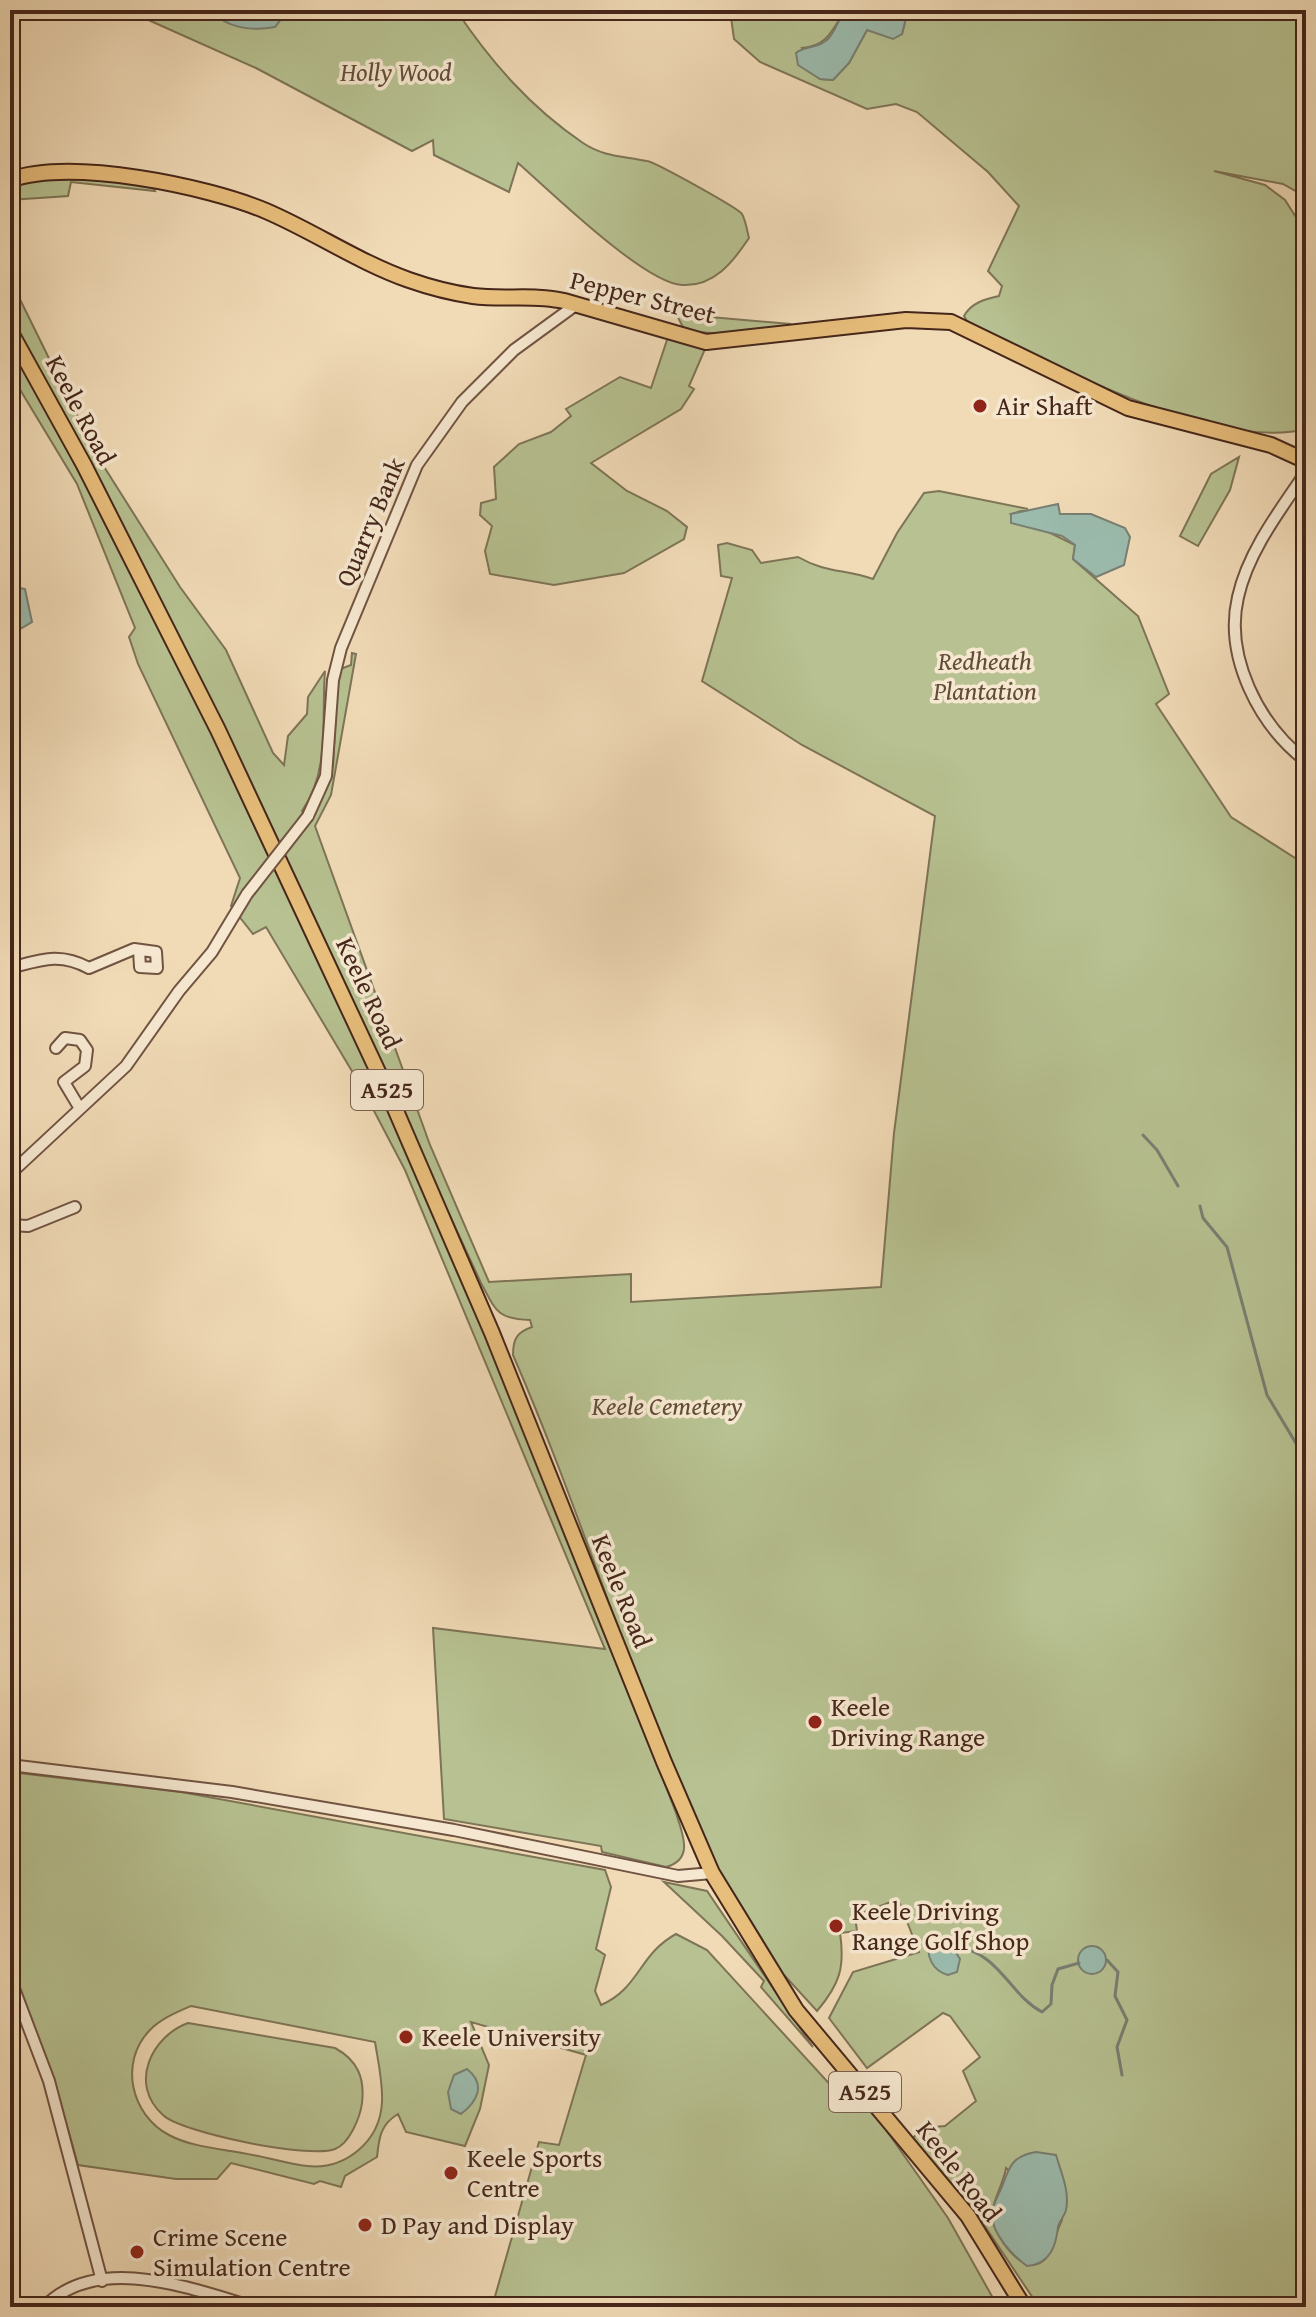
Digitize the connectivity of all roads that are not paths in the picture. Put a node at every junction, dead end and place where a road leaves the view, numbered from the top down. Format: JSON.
{"nodes":[{"id":1,"x":10,"y":180,"type":"edge"},
{"id":2,"x":577,"y":304,"type":"junction"},
{"id":3,"x":10,"y":331,"type":"edge"},
{"id":4,"x":1306,"y":461,"type":"edge"},
{"id":5,"x":1306,"y":472,"type":"edge"},
{"id":6,"x":1306,"y":761,"type":"edge"},
{"id":7,"x":139,"y":950,"type":"dead end"},
{"id":8,"x":10,"y":968,"type":"edge"},
{"id":9,"x":56,"y":1048,"type":"dead end"},
{"id":10,"x":79,"y":1107,"type":"junction"},
{"id":11,"x":10,"y":1174,"type":"edge"},
{"id":12,"x":75,"y":1207,"type":"dead end"},
{"id":13,"x":10,"y":1225,"type":"edge"},
{"id":14,"x":10,"y":1765,"type":"edge"},
{"id":15,"x":712,"y":1873,"type":"junction"},
{"id":16,"x":10,"y":1978,"type":"edge"},
{"id":17,"x":102,"y":2281,"type":"junction"},
{"id":18,"x":44,"y":2307,"type":"edge"},
{"id":19,"x":254,"y":2307,"type":"edge"},
{"id":20,"x":1024,"y":2307,"type":"edge"}],
"edges":[{"from":1,"to":2,"type":"main road","name":"Pepper Street"},
{"from":2,"to":4,"type":"main road","name":"Pepper Street"},
{"from":2,"to":10,"type":"street","name":"Quarry Bank","bridge":true},
{"from":3,"to":15,"type":"main road","name":"Keele Road","number":"A525"},
{"from":5,"to":6,"type":"street"},
{"from":7,"to":8,"type":"street"},
{"from":9,"to":10,"type":"street"},
{"from":10,"to":11,"type":"street","name":"Quarry Bank"},
{"from":12,"to":13,"type":"street"},
{"from":14,"to":15,"type":"street"},
{"from":15,"to":20,"type":"main road","name":"Keele Road","number":"A525"},
{"from":16,"to":17,"type":"street"},
{"from":17,"to":18,"type":"street"},
{"from":17,"to":19,"type":"street"}]}
